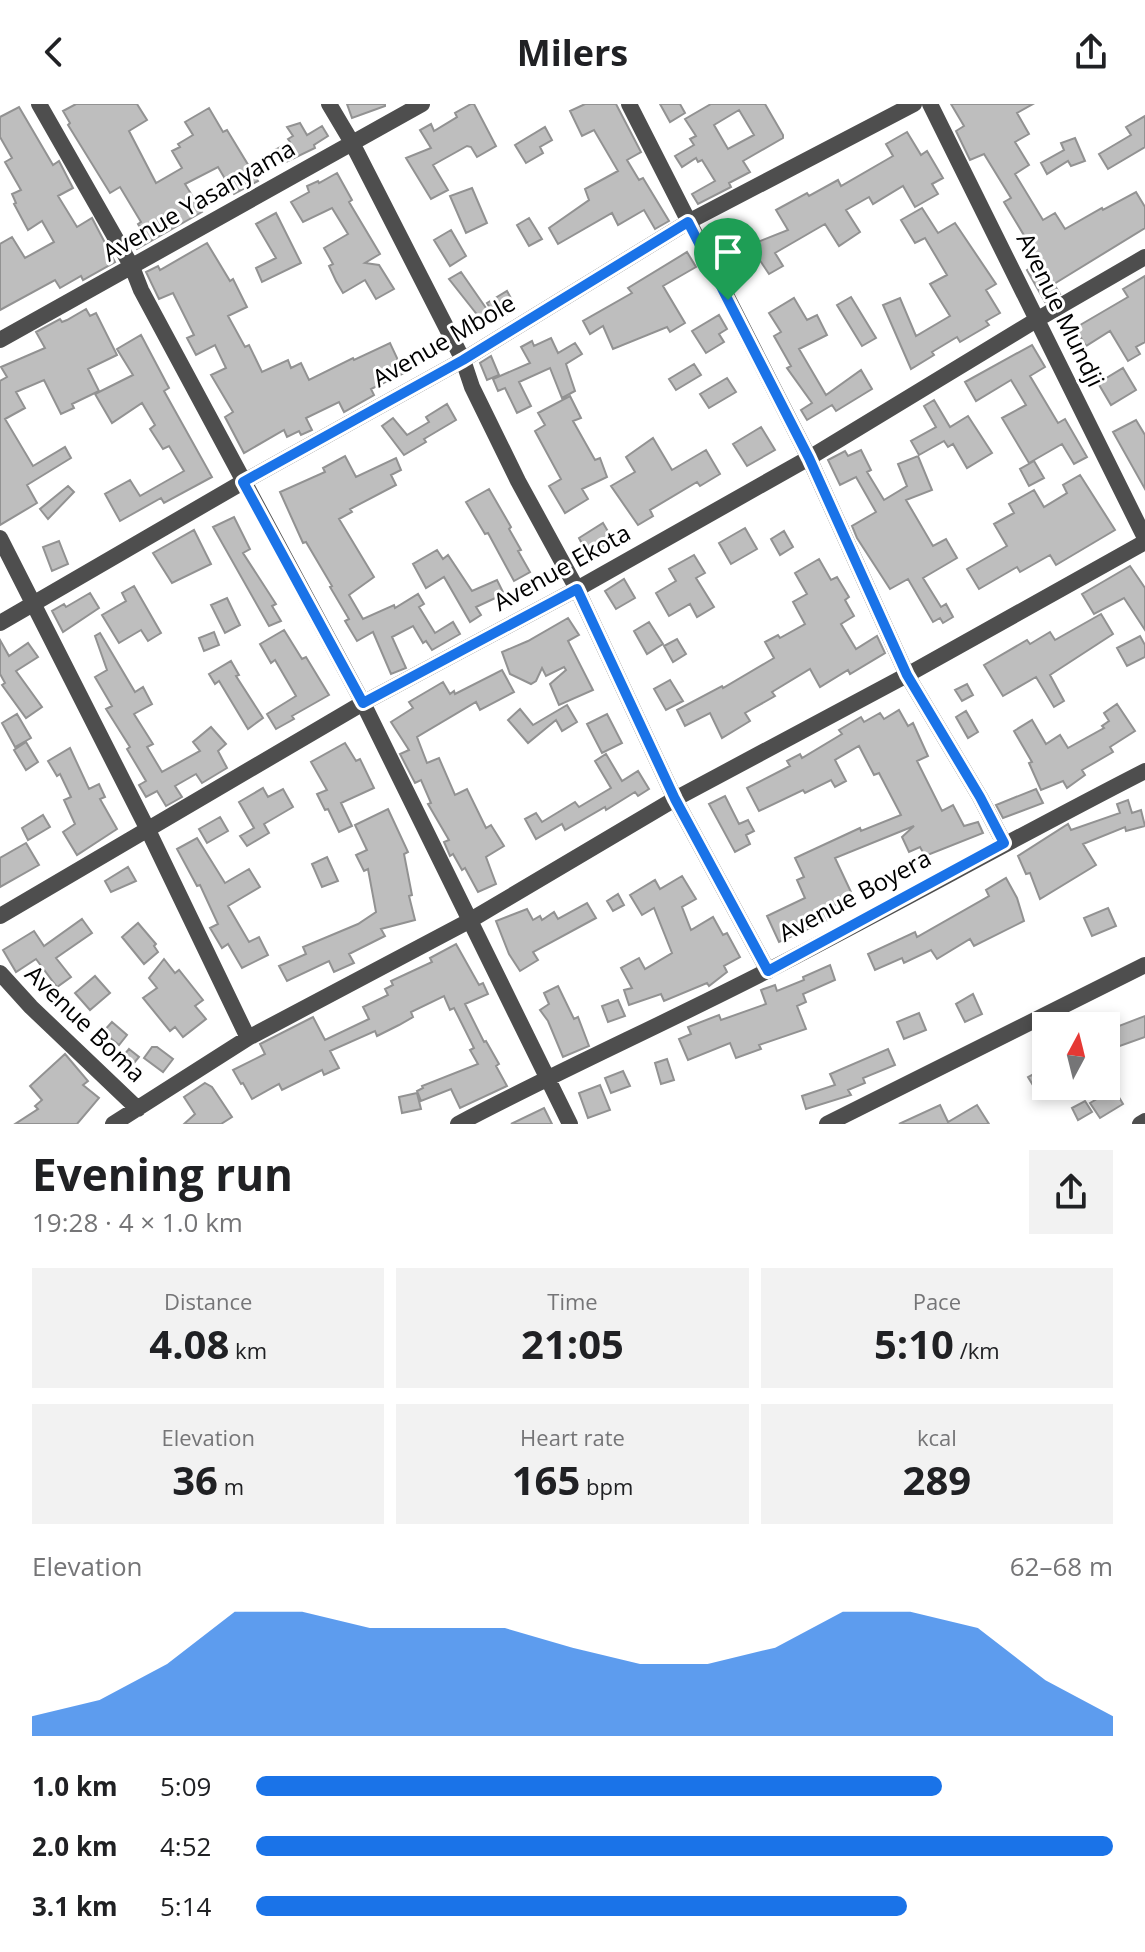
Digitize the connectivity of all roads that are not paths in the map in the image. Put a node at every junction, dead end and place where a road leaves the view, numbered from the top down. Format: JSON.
{"nodes":[{"id":1,"x":39,"y":104,"type":"edge"},
{"id":2,"x":329,"y":104,"type":"edge"},
{"id":3,"x":422,"y":104,"type":"edge"},
{"id":4,"x":629,"y":104,"type":"edge"},
{"id":5,"x":914,"y":104,"type":"edge"},
{"id":6,"x":930,"y":104,"type":"edge"},
{"id":7,"x":351,"y":141,"type":"junction"},
{"id":8,"x":688,"y":222,"type":"junction"},
{"id":9,"x":1145,"y":257,"type":"edge"},
{"id":10,"x":132,"y":267,"type":"junction"},
{"id":11,"x":1038,"y":319,"type":"junction"},
{"id":12,"x":0,"y":340,"type":"edge"},
{"id":13,"x":463,"y":360,"type":"junction"},
{"id":14,"x":809,"y":458,"type":"junction"},
{"id":15,"x":243,"y":482,"type":"junction"},
{"id":16,"x":0,"y":538,"type":"edge"},
{"id":17,"x":1145,"y":540,"type":"edge"},
{"id":18,"x":577,"y":589,"type":"junction"},
{"id":19,"x":33,"y":604,"type":"junction"},
{"id":20,"x":0,"y":623,"type":"edge"},
{"id":21,"x":907,"y":675,"type":"junction"},
{"id":22,"x":363,"y":703,"type":"junction"},
{"id":23,"x":1145,"y":771,"type":"edge"},
{"id":24,"x":675,"y":799,"type":"junction"},
{"id":25,"x":148,"y":830,"type":"junction"},
{"id":26,"x":1004,"y":843,"type":"junction"},
{"id":27,"x":0,"y":916,"type":"edge"},
{"id":28,"x":469,"y":921,"type":"junction"},
{"id":29,"x":1145,"y":965,"type":"edge"},
{"id":30,"x":768,"y":971,"type":"junction"},
{"id":31,"x":0,"y":973,"type":"edge"},
{"id":32,"x":248,"y":1038,"type":"junction"},
{"id":33,"x":548,"y":1077,"type":"junction"},
{"id":34,"x":138,"y":1109,"type":"junction"},
{"id":35,"x":113,"y":1124,"type":"edge"},
{"id":36,"x":458,"y":1124,"type":"edge"},
{"id":37,"x":570,"y":1124,"type":"edge"},
{"id":38,"x":827,"y":1124,"type":"edge"}],
"edges":[{"from":1,"to":10,"type":"street"},
{"from":2,"to":7,"type":"street"},
{"from":3,"to":7,"type":"street","name":"Avenue Yasanyama"},
{"from":4,"to":8,"type":"street"},
{"from":5,"to":8,"type":"street","name":"Avenue Mbole"},
{"from":6,"to":11,"type":"street","name":"Avenue Mundji"},
{"from":7,"to":10,"type":"street","name":"Avenue Yasanyama"},
{"from":7,"to":13,"type":"street"},
{"from":8,"to":13,"type":"street","name":"Avenue Mbole"},
{"from":8,"to":14,"type":"street"},
{"from":9,"to":11,"type":"street","name":"Avenue Ekota"},
{"from":10,"to":12,"type":"street","name":"Avenue Yasanyama"},
{"from":10,"to":15,"type":"street"},
{"from":11,"to":14,"type":"street","name":"Avenue Ekota"},
{"from":11,"to":17,"type":"street","name":"Avenue Mundji"},
{"from":13,"to":15,"type":"street","name":"Avenue Mbole"},
{"from":13,"to":18,"type":"street"},
{"from":14,"to":18,"type":"street","name":"Avenue Ekota"},
{"from":14,"to":21,"type":"street"},
{"from":15,"to":19,"type":"street","name":"Avenue Mbole"},
{"from":15,"to":22,"type":"street"},
{"from":16,"to":19,"type":"street"},
{"from":17,"to":21,"type":"street"},
{"from":18,"to":22,"type":"street","name":"Avenue Ekota"},
{"from":18,"to":24,"type":"street"},
{"from":19,"to":20,"type":"street","name":"Avenue Mbole"},
{"from":19,"to":25,"type":"street"},
{"from":21,"to":24,"type":"street"},
{"from":21,"to":26,"type":"street"},
{"from":22,"to":25,"type":"street","name":"Avenue Ekota"},
{"from":22,"to":28,"type":"street"},
{"from":23,"to":26,"type":"street","name":"Avenue Boyera"},
{"from":24,"to":28,"type":"street"},
{"from":24,"to":30,"type":"street"},
{"from":25,"to":27,"type":"street","name":"Avenue Ekota"},
{"from":25,"to":32,"type":"street"},
{"from":26,"to":30,"type":"street","name":"Avenue Boyera"},
{"from":28,"to":32,"type":"street"},
{"from":28,"to":33,"type":"street"},
{"from":29,"to":38,"type":"street"},
{"from":30,"to":33,"type":"street","name":"Avenue Boyera"},
{"from":31,"to":34,"type":"street","name":"Avenue Boma"},
{"from":32,"to":34,"type":"street"},
{"from":33,"to":36,"type":"street","name":"Avenue Boyera"},
{"from":33,"to":37,"type":"street"},
{"from":34,"to":35,"type":"street"}]}
